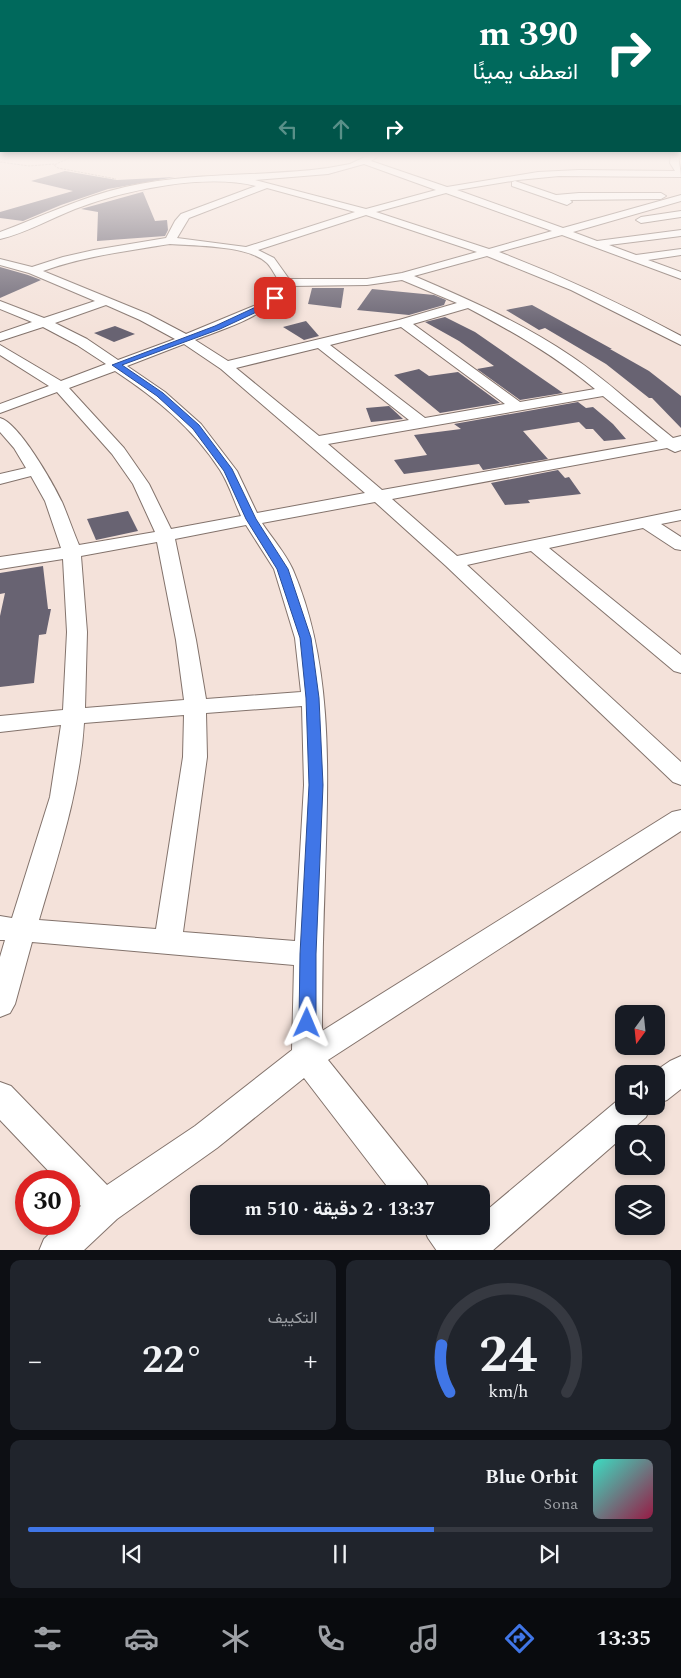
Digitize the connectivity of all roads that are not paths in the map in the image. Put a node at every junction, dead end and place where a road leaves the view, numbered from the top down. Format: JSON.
{"nodes":[{"id":1,"x":60,"y":213,"type":"edge"},
{"id":2,"x":192,"y":213,"type":"edge"},
{"id":3,"x":359,"y":213,"type":"edge"},
{"id":4,"x":374,"y":213,"type":"edge"},
{"id":5,"x":395,"y":213,"type":"edge"},
{"id":6,"x":515,"y":213,"type":"edge"},
{"id":7,"x":604,"y":213,"type":"edge"},
{"id":8,"x":624,"y":213,"type":"edge"},
{"id":9,"x":681,"y":214,"type":"edge"},
{"id":10,"x":384,"y":216,"type":"junction"},
{"id":11,"x":613,"y":216,"type":"junction"},
{"id":12,"x":579,"y":226,"type":"junction"},
{"id":13,"x":347,"y":228,"type":"dead end"},
{"id":14,"x":562,"y":230,"type":"junction"},
{"id":15,"x":681,"y":233,"type":"edge"},
{"id":16,"x":0,"y":236,"type":"edge"},
{"id":17,"x":170,"y":241,"type":"junction"},
{"id":18,"x":596,"y":243,"type":"junction"},
{"id":19,"x":247,"y":250,"type":"junction"},
{"id":20,"x":488,"y":251,"type":"junction"},
{"id":21,"x":681,"y":252,"type":"edge"},
{"id":22,"x":637,"y":258,"type":"junction"},
{"id":23,"x":0,"y":262,"type":"edge"},
{"id":24,"x":33,"y":271,"type":"junction"},
{"id":25,"x":680,"y":275,"type":"edge"},
{"id":26,"x":403,"y":276,"type":"junction"},
{"id":27,"x":286,"y":283,"type":"junction"},
{"id":28,"x":106,"y":301,"type":"junction"},
{"id":29,"x":469,"y":304,"type":"junction"},
{"id":30,"x":0,"y":305,"type":"edge"},
{"id":31,"x":44,"y":322,"type":"junction"},
{"id":32,"x":402,"y":323,"type":"junction"},
{"id":33,"x":675,"y":333,"type":"edge"},
{"id":34,"x":0,"y":337,"type":"edge"},
{"id":35,"x":185,"y":339,"type":"junction"},
{"id":36,"x":681,"y":341,"type":"edge"},
{"id":37,"x":320,"y":343,"type":"junction"},
{"id":38,"x":0,"y":349,"type":"edge"},
{"id":39,"x":116,"y":365,"type":"junction"},
{"id":40,"x":226,"y":366,"type":"junction"},
{"id":41,"x":59,"y":386,"type":"junction"},
{"id":42,"x":607,"y":391,"type":"junction"},
{"id":43,"x":517,"y":406,"type":"junction"},
{"id":44,"x":0,"y":409,"type":"edge"},
{"id":45,"x":0,"y":423,"type":"edge"},
{"id":46,"x":422,"y":423,"type":"junction"},
{"id":47,"x":316,"y":441,"type":"junction"},
{"id":48,"x":677,"y":445,"type":"edge"},
{"id":49,"x":36,"y":470,"type":"junction"},
{"id":50,"x":0,"y":478,"type":"edge"},
{"id":51,"x":377,"y":496,"type":"junction"},
{"id":52,"x":681,"y":515,"type":"edge"},
{"id":53,"x":251,"y":519,"type":"junction"},
{"id":54,"x":646,"y":522,"type":"junction"},
{"id":55,"x":165,"y":535,"type":"junction"},
{"id":56,"x":533,"y":544,"type":"junction"},
{"id":57,"x":681,"y":545,"type":"edge"},
{"id":58,"x":72,"y":552,"type":"junction"},
{"id":59,"x":453,"y":562,"type":"junction"},
{"id":60,"x":0,"y":563,"type":"edge"},
{"id":61,"x":681,"y":666,"type":"edge"},
{"id":62,"x":313,"y":698,"type":"junction"},
{"id":63,"x":195,"y":707,"type":"junction"},
{"id":64,"x":73,"y":716,"type":"junction"},
{"id":65,"x":0,"y":724,"type":"edge"},
{"id":66,"x":681,"y":776,"type":"edge"},
{"id":67,"x":681,"y":819,"type":"edge"},
{"id":68,"x":11,"y":929,"type":"edge"},
{"id":69,"x":168,"y":941,"type":"junction"},
{"id":70,"x":308,"y":954,"type":"junction"},
{"id":71,"x":0,"y":1004,"type":"edge"},
{"id":72,"x":307,"y":1057,"type":"junction"},
{"id":73,"x":681,"y":1071,"type":"edge"},
{"id":74,"x":665,"y":1083,"type":"edge"},
{"id":75,"x":0,"y":1097,"type":"edge"},
{"id":76,"x":624,"y":1115,"type":"edge"},
{"id":77,"x":407,"y":1185,"type":"edge"},
{"id":78,"x":105,"y":1207,"type":"junction"},
{"id":79,"x":447,"y":1235,"type":"edge"},
{"id":80,"x":56,"y":1250,"type":"edge"},
{"id":81,"x":459,"y":1250,"type":"edge"},
{"id":82,"x":466,"y":1250,"type":"edge"}],
"edges":[{"from":1,"to":16,"type":"street"},
{"from":2,"to":17,"type":"street"},
{"from":3,"to":19,"type":"street"},
{"from":4,"to":10,"type":"street"},
{"from":5,"to":10,"type":"street"},
{"from":6,"to":14,"type":"street"},
{"from":7,"to":11,"type":"street"},
{"from":8,"to":11,"type":"street"},
{"from":9,"to":12,"type":"street"},
{"from":10,"to":13,"type":"street"},
{"from":10,"to":20,"type":"street"},
{"from":11,"to":12,"type":"street"},
{"from":12,"to":14,"type":"street"},
{"from":14,"to":18,"type":"street"},
{"from":14,"to":20,"type":"street"},
{"from":15,"to":18,"type":"street"},
{"from":17,"to":19,"type":"street"},
{"from":17,"to":24,"type":"street"},
{"from":18,"to":22,"type":"street"},
{"from":19,"to":27,"type":"street"},
{"from":20,"to":26,"type":"street"},
{"from":20,"to":33,"type":"street"},
{"from":21,"to":22,"type":"street"},
{"from":22,"to":25,"type":"street"},
{"from":23,"to":24,"type":"street"},
{"from":24,"to":28,"type":"street"},
{"from":26,"to":27,"type":"street"},
{"from":26,"to":29,"type":"street"},
{"from":27,"to":35,"type":"street"},
{"from":28,"to":31,"type":"street"},
{"from":28,"to":35,"type":"street"},
{"from":29,"to":32,"type":"street"},
{"from":29,"to":42,"type":"street"},
{"from":30,"to":31,"type":"street"},
{"from":31,"to":34,"type":"street"},
{"from":31,"to":39,"type":"street"},
{"from":32,"to":37,"type":"street"},
{"from":32,"to":43,"type":"street"},
{"from":33,"to":36,"type":"street"},
{"from":35,"to":39,"type":"street"},
{"from":35,"to":40,"type":"street"},
{"from":37,"to":40,"type":"street"},
{"from":37,"to":46,"type":"street"},
{"from":38,"to":41,"type":"street"},
{"from":39,"to":41,"type":"street"},
{"from":39,"to":53,"type":"street"},
{"from":40,"to":47,"type":"street"},
{"from":41,"to":44,"type":"street"},
{"from":41,"to":55,"type":"street"},
{"from":42,"to":43,"type":"street"},
{"from":42,"to":48,"type":"street"},
{"from":43,"to":46,"type":"street"},
{"from":45,"to":49,"type":"street"},
{"from":46,"to":47,"type":"street"},
{"from":47,"to":51,"type":"street"},
{"from":48,"to":51,"type":"street"},
{"from":49,"to":50,"type":"street"},
{"from":49,"to":58,"type":"street"},
{"from":51,"to":53,"type":"street"},
{"from":51,"to":59,"type":"street"},
{"from":52,"to":54,"type":"street"},
{"from":53,"to":55,"type":"street"},
{"from":53,"to":62,"type":"street"},
{"from":54,"to":56,"type":"street"},
{"from":54,"to":57,"type":"street"},
{"from":55,"to":58,"type":"street"},
{"from":55,"to":63,"type":"street"},
{"from":56,"to":59,"type":"street"},
{"from":56,"to":61,"type":"street"},
{"from":58,"to":60,"type":"street"},
{"from":58,"to":64,"type":"street"},
{"from":59,"to":66,"type":"street"},
{"from":62,"to":63,"type":"street"},
{"from":62,"to":70,"type":"street"},
{"from":63,"to":64,"type":"street"},
{"from":63,"to":69,"type":"street"},
{"from":64,"to":65,"type":"street"},
{"from":64,"to":68,"type":"street"},
{"from":67,"to":72,"type":"street"},
{"from":68,"to":69,"type":"street"},
{"from":68,"to":71,"type":"street"},
{"from":69,"to":70,"type":"street"},
{"from":70,"to":72,"type":"street"},
{"from":72,"to":77,"type":"street"},
{"from":72,"to":78,"type":"street"},
{"from":73,"to":74,"type":"street"},
{"from":75,"to":78,"type":"street"},
{"from":76,"to":82,"type":"street"},
{"from":78,"to":80,"type":"street"},
{"from":79,"to":81,"type":"street"}]}
